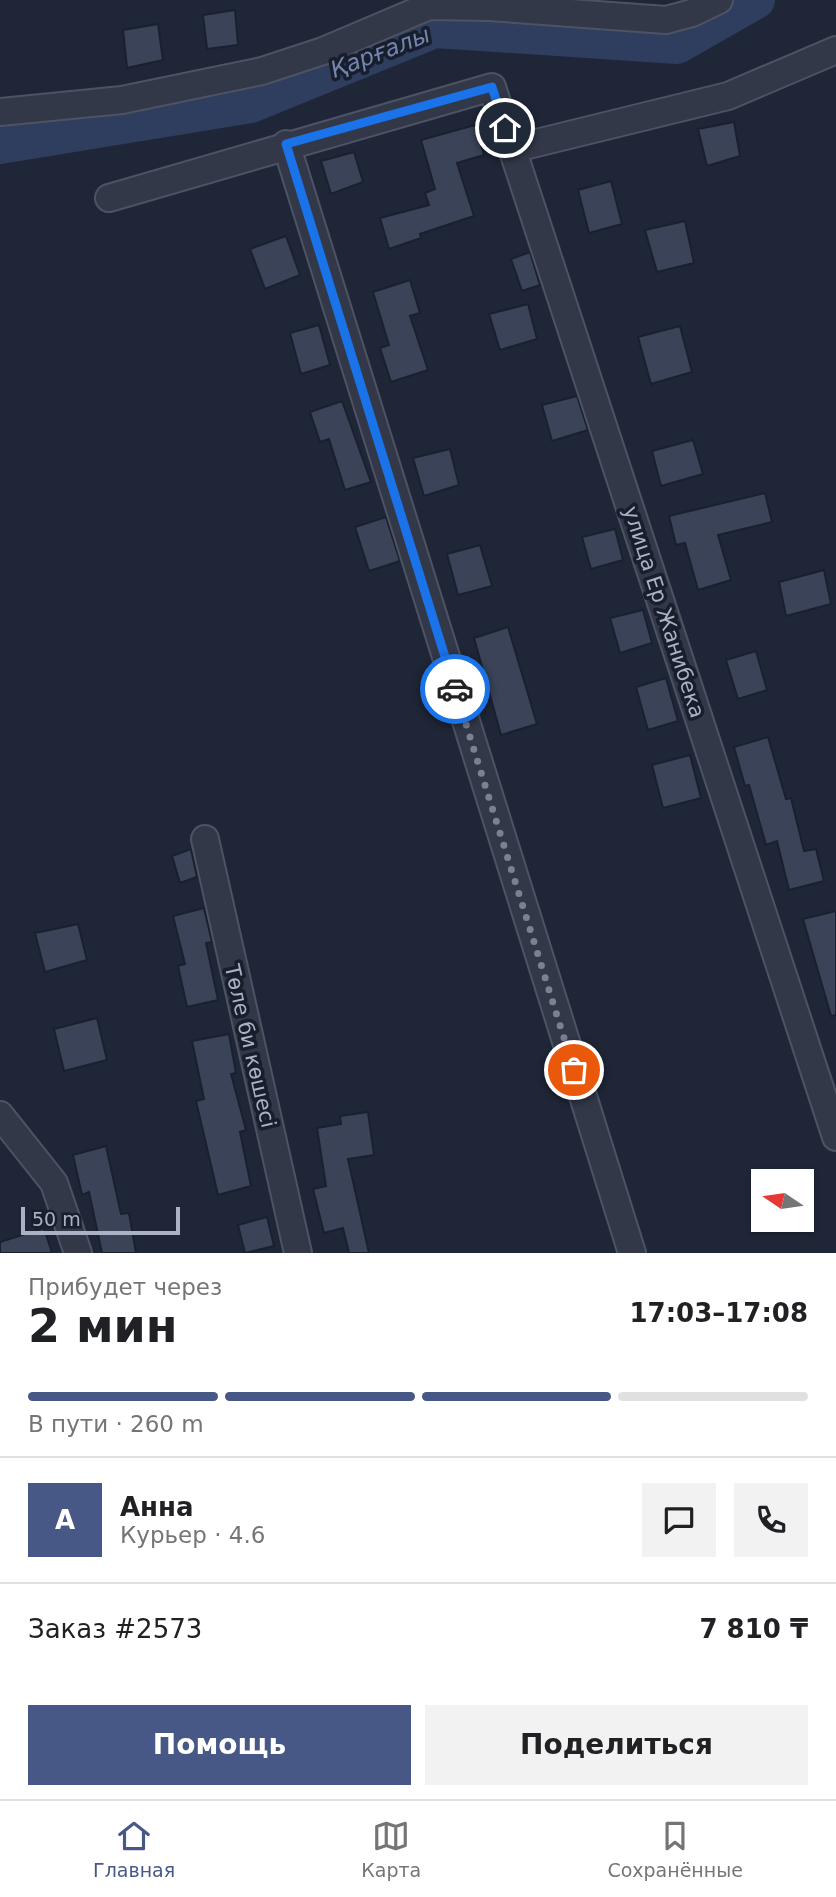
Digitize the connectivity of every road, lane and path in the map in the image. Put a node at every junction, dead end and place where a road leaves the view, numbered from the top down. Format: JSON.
{"nodes":[{"id":1,"x":719,"y":0,"type":"edge"},
{"id":2,"x":836,"y":50,"type":"edge"},
{"id":3,"x":0,"y":112,"type":"edge"},
{"id":4,"x":286,"y":144,"type":"junction"},
{"id":5,"x":512,"y":149,"type":"junction"},
{"id":6,"x":109,"y":198,"type":"dead end"},
{"id":7,"x":205,"y":839,"type":"dead end"},
{"id":8,"x":0,"y":1115,"type":"edge"},
{"id":9,"x":836,"y":1137,"type":"edge"},
{"id":10,"x":78,"y":1253,"type":"edge"},
{"id":11,"x":298,"y":1253,"type":"edge"},
{"id":12,"x":632,"y":1253,"type":"edge"}],
"edges":[{"from":1,"to":3,"type":"street"},
{"from":2,"to":5,"type":"street"},
{"from":4,"to":5,"type":"street","name":"улица Ер Жанибека"},
{"from":4,"to":6,"type":"street"},
{"from":4,"to":12,"type":"street"},
{"from":5,"to":9,"type":"street","name":"улица Ер Жанибека"},
{"from":7,"to":11,"type":"street","name":"Төле би көшесі"},
{"from":8,"to":10,"type":"street"}]}
